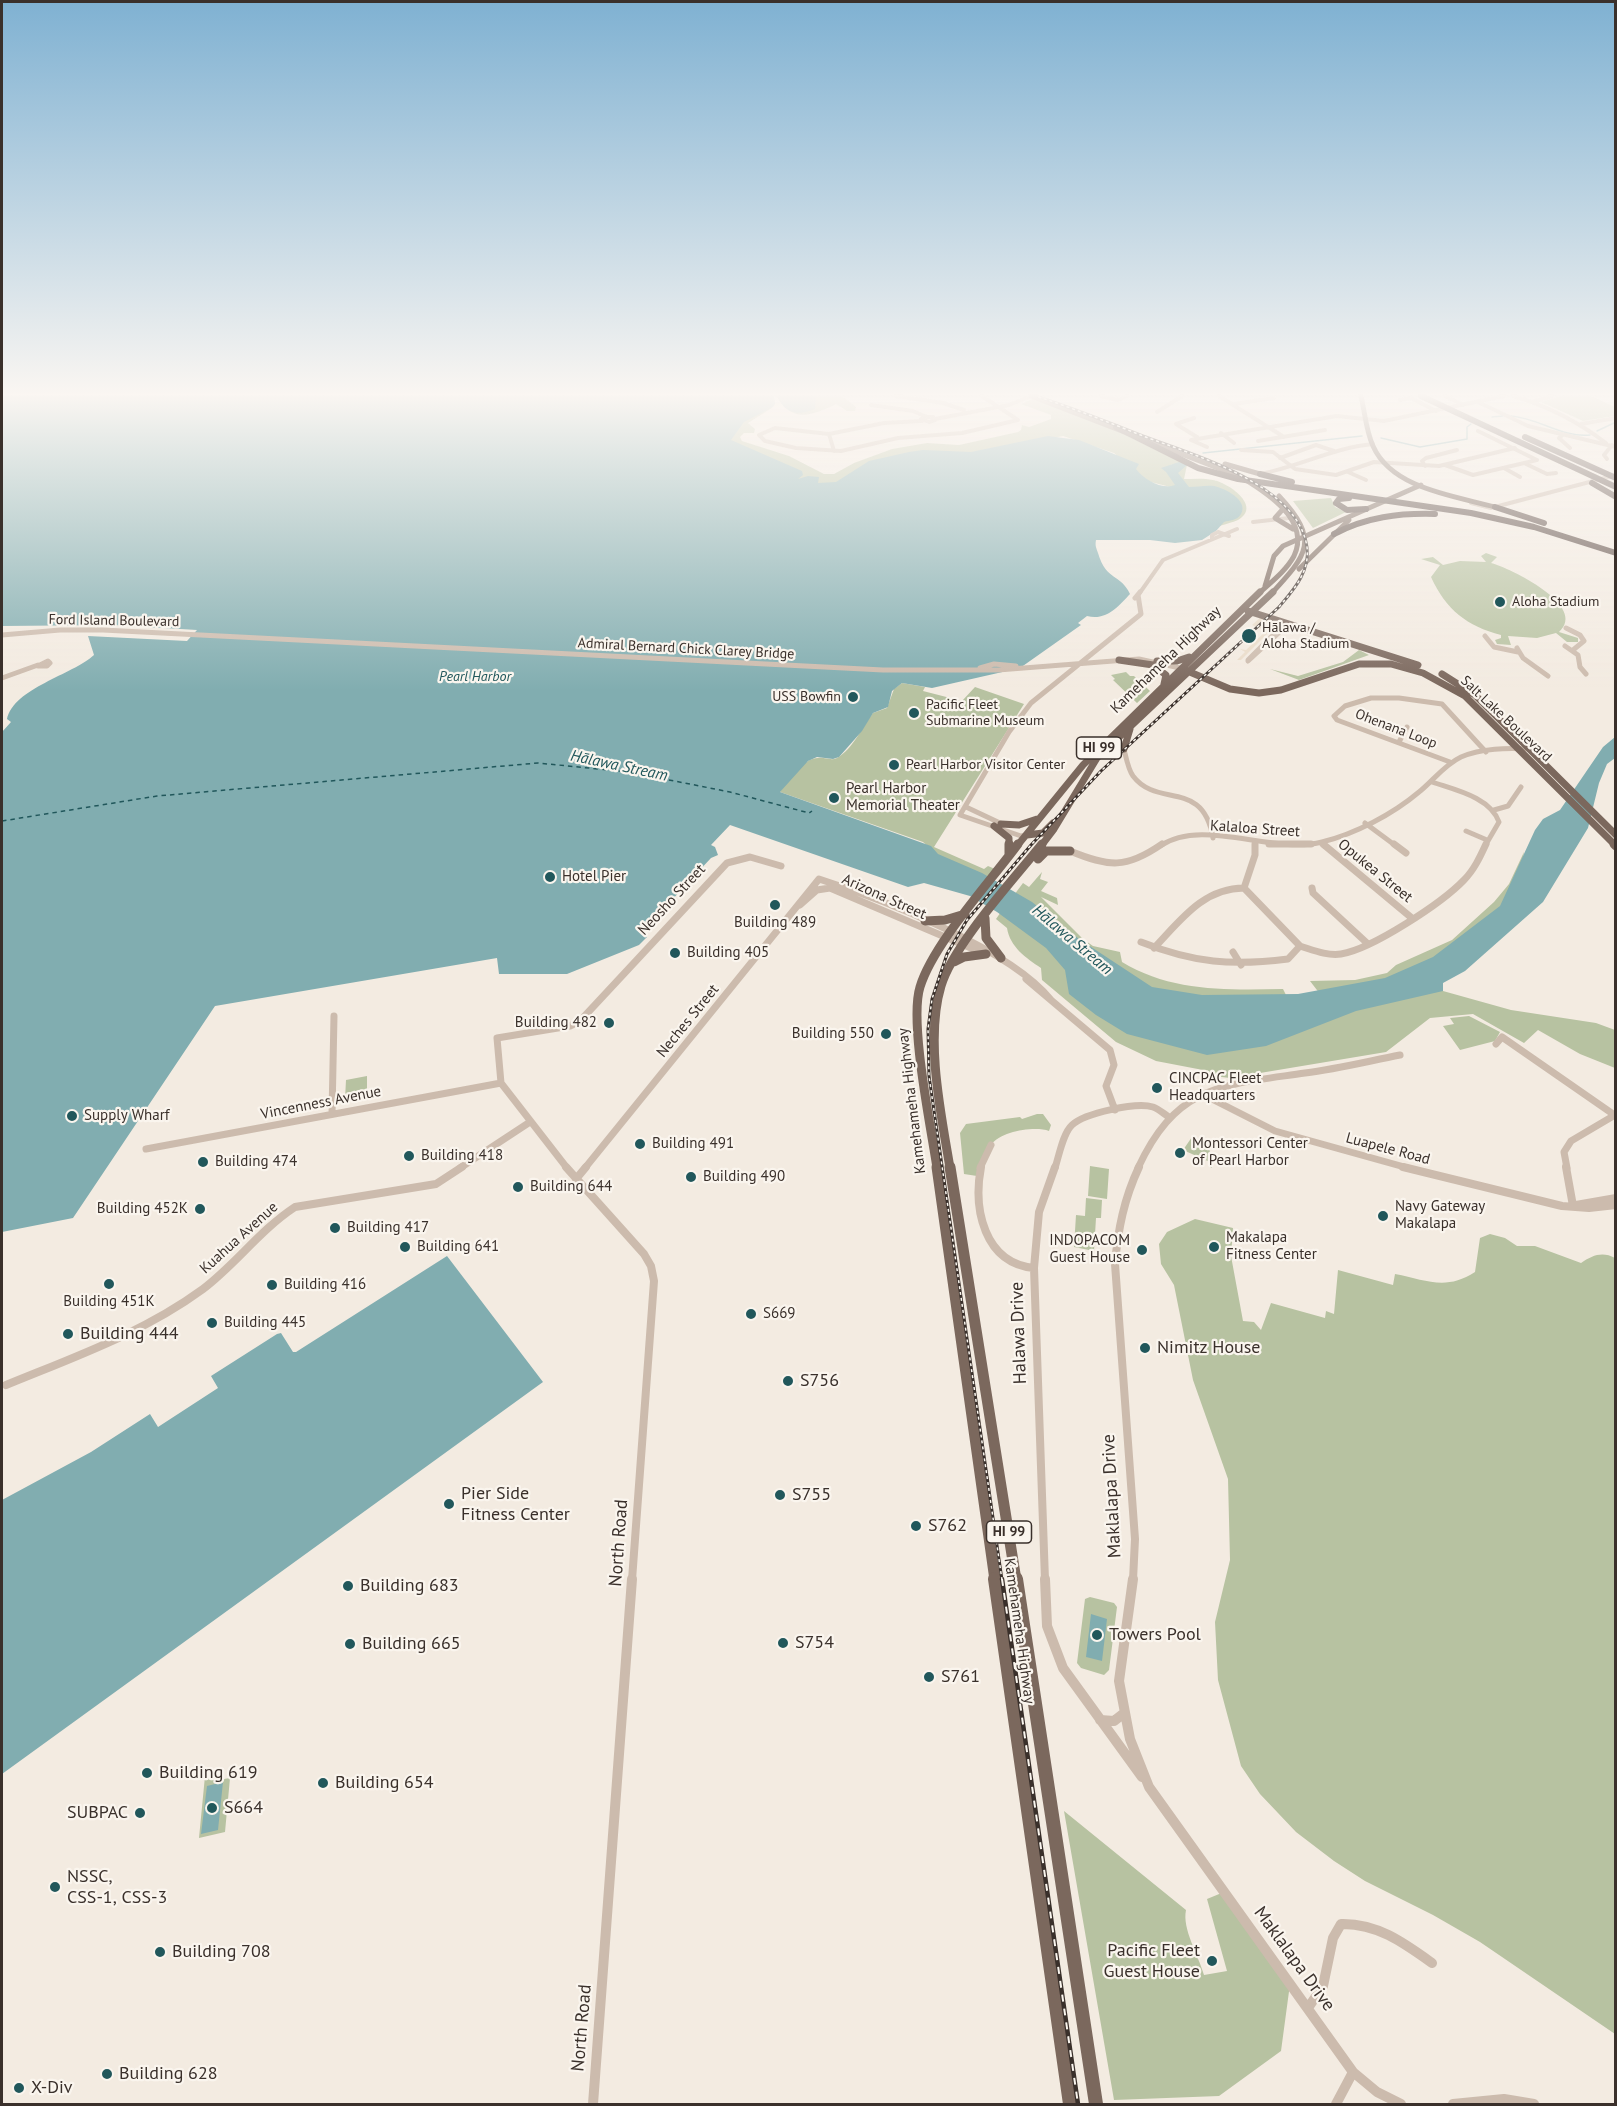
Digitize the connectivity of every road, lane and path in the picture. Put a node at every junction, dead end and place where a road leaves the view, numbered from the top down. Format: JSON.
{"nodes":[{"id":1,"x":1267,"y":494,"type":"edge"},
{"id":2,"x":1275,"y":494,"type":"edge"},
{"id":3,"x":1328,"y":494,"type":"edge"},
{"id":4,"x":1364,"y":494,"type":"edge"},
{"id":5,"x":1400,"y":494,"type":"edge"},
{"id":6,"x":1444,"y":494,"type":"edge"},
{"id":7,"x":1452,"y":494,"type":"edge"},
{"id":8,"x":1543,"y":494,"type":"edge"},
{"id":9,"x":1379,"y":502,"type":"junction"},
{"id":10,"x":1495,"y":507,"type":"junction"},
{"id":11,"x":1283,"y":509,"type":"junction"},
{"id":12,"x":1366,"y":509,"type":"junction"},
{"id":13,"x":1275,"y":518,"type":"junction"},
{"id":14,"x":1290,"y":518,"type":"junction"},
{"id":15,"x":1253,"y":522,"type":"dead end"},
{"id":16,"x":1517,"y":523,"type":"junction"},
{"id":17,"x":1302,"y":524,"type":"junction"},
{"id":18,"x":1237,"y":529,"type":"dead end"},
{"id":19,"x":1295,"y":530,"type":"junction"},
{"id":20,"x":1334,"y":534,"type":"junction"},
{"id":21,"x":1601,"y":545,"type":"junction"},
{"id":22,"x":1616,"y":548,"type":"edge"},
{"id":23,"x":1588,"y":549,"type":"dead end"},
{"id":24,"x":1616,"y":555,"type":"edge"},
{"id":25,"x":1284,"y":582,"type":"junction"},
{"id":26,"x":1262,"y":592,"type":"junction"},
{"id":27,"x":1263,"y":603,"type":"junction"},
{"id":28,"x":1253,"y":611,"type":"junction"},
{"id":29,"x":1240,"y":612,"type":"junction"},
{"id":30,"x":1285,"y":621,"type":"junction"},
{"id":31,"x":1223,"y":628,"type":"junction"},
{"id":32,"x":1566,"y":628,"type":"dead end"},
{"id":33,"x":2,"y":635,"type":"edge"},
{"id":34,"x":190,"y":635,"type":"joint"},
{"id":35,"x":1485,"y":636,"type":"dead end"},
{"id":36,"x":1565,"y":645,"type":"dead end"},
{"id":37,"x":1573,"y":650,"type":"junction"},
{"id":38,"x":1376,"y":651,"type":"junction"},
{"id":39,"x":1196,"y":653,"type":"junction"},
{"id":40,"x":1116,"y":660,"type":"junction"},
{"id":41,"x":1248,"y":660,"type":"joint"},
{"id":42,"x":1157,"y":661,"type":"junction"},
{"id":43,"x":38,"y":665,"type":"dead end"},
{"id":44,"x":1344,"y":667,"type":"junction"},
{"id":45,"x":1180,"y":668,"type":"junction"},
{"id":46,"x":1190,"y":673,"type":"junction"},
{"id":47,"x":1586,"y":674,"type":"dead end"},
{"id":48,"x":1548,"y":676,"type":"dead end"},
{"id":49,"x":2,"y":678,"type":"edge"},
{"id":50,"x":1207,"y":681,"type":"junction"},
{"id":51,"x":1164,"y":684,"type":"junction"},
{"id":52,"x":1168,"y":692,"type":"junction"},
{"id":53,"x":1133,"y":723,"type":"junction"},
{"id":54,"x":1407,"y":727,"type":"dead end"},
{"id":55,"x":1399,"y":742,"type":"junction"},
{"id":56,"x":1519,"y":748,"type":"junction"},
{"id":57,"x":1529,"y":748,"type":"junction"},
{"id":58,"x":1124,"y":749,"type":"joint"},
{"id":59,"x":1486,"y":752,"type":"junction"},
{"id":60,"x":1450,"y":762,"type":"junction"},
{"id":61,"x":1432,"y":782,"type":"junction"},
{"id":62,"x":1521,"y":787,"type":"dead end"},
{"id":63,"x":1565,"y":789,"type":"junction"},
{"id":64,"x":966,"y":807,"type":"junction"},
{"id":65,"x":1494,"y":810,"type":"junction"},
{"id":66,"x":1061,"y":813,"type":"junction"},
{"id":67,"x":1039,"y":818,"type":"junction"},
{"id":68,"x":1365,"y":824,"type":"junction"},
{"id":69,"x":998,"y":825,"type":"junction"},
{"id":70,"x":1053,"y":829,"type":"junction"},
{"id":71,"x":1466,"y":831,"type":"dead end"},
{"id":72,"x":1027,"y":835,"type":"junction"},
{"id":73,"x":1616,"y":835,"type":"edge"},
{"id":74,"x":1213,"y":838,"type":"junction"},
{"id":75,"x":1487,"y":840,"type":"junction"},
{"id":76,"x":1255,"y":843,"type":"junction"},
{"id":77,"x":1321,"y":843,"type":"junction"},
{"id":78,"x":1616,"y":846,"type":"edge"},
{"id":79,"x":1070,"y":851,"type":"junction"},
{"id":80,"x":1406,"y":853,"type":"dead end"},
{"id":81,"x":1009,"y":856,"type":"junction"},
{"id":82,"x":1027,"y":864,"type":"junction"},
{"id":83,"x":781,"y":866,"type":"dead end"},
{"id":84,"x":1022,"y":872,"type":"junction"},
{"id":85,"x":819,"y":879,"type":"joint"},
{"id":86,"x":1244,"y":888,"type":"junction"},
{"id":87,"x":1312,"y":888,"type":"dead end"},
{"id":88,"x":798,"y":907,"type":"junction"},
{"id":89,"x":968,"y":911,"type":"junction"},
{"id":90,"x":987,"y":916,"type":"junction"},
{"id":91,"x":1413,"y":919,"type":"junction"},
{"id":92,"x":925,"y":921,"type":"junction"},
{"id":93,"x":948,"y":936,"type":"junction"},
{"id":94,"x":1141,"y":942,"type":"dead end"},
{"id":95,"x":965,"y":943,"type":"junction"},
{"id":96,"x":1368,"y":944,"type":"junction"},
{"id":97,"x":1300,"y":946,"type":"junction"},
{"id":98,"x":1154,"y":948,"type":"junction"},
{"id":99,"x":1233,"y":952,"type":"dead end"},
{"id":100,"x":986,"y":954,"type":"junction"},
{"id":101,"x":1005,"y":960,"type":"junction"},
{"id":102,"x":952,"y":963,"type":"junction"},
{"id":103,"x":1241,"y":965,"type":"junction"},
{"id":104,"x":334,"y":1016,"type":"dead end"},
{"id":105,"x":1497,"y":1044,"type":"dead end"},
{"id":106,"x":1400,"y":1055,"type":"dead end"},
{"id":107,"x":501,"y":1083,"type":"junction"},
{"id":108,"x":1204,"y":1095,"type":"junction"},
{"id":109,"x":1115,"y":1110,"type":"junction"},
{"id":110,"x":332,"y":1114,"type":"junction"},
{"id":111,"x":1615,"y":1115,"type":"edge"},
{"id":112,"x":1169,"y":1117,"type":"junction"},
{"id":113,"x":530,"y":1122,"type":"junction"},
{"id":114,"x":991,"y":1145,"type":"dead end"},
{"id":115,"x":146,"y":1149,"type":"dead end"},
{"id":116,"x":576,"y":1179,"type":"junction"},
{"id":117,"x":1616,"y":1198,"type":"edge"},
{"id":118,"x":1616,"y":1205,"type":"edge"},
{"id":119,"x":1573,"y":1206,"type":"junction"},
{"id":120,"x":1034,"y":1268,"type":"junction"},
{"id":121,"x":6,"y":1385,"type":"dead end"},
{"id":122,"x":1123,"y":1714,"type":"junction"},
{"id":123,"x":1100,"y":1720,"type":"junction"},
{"id":124,"x":1149,"y":1787,"type":"junction"},
{"id":125,"x":1432,"y":1963,"type":"dead end"},
{"id":126,"x":1308,"y":2008,"type":"junction"},
{"id":127,"x":1353,"y":2072,"type":"junction"},
{"id":128,"x":593,"y":2104,"type":"edge"},
{"id":129,"x":1070,"y":2104,"type":"edge"},
{"id":130,"x":1096,"y":2104,"type":"edge"},
{"id":131,"x":1336,"y":2104,"type":"edge"},
{"id":132,"x":1401,"y":2104,"type":"edge"},
{"id":133,"x":1453,"y":2104,"type":"edge"},
{"id":134,"x":1534,"y":2104,"type":"edge"}],
"edges":[{"from":1,"to":11,"type":"main road"},
{"from":2,"to":17,"type":"main road"},
{"from":3,"to":9,"type":"highway"},
{"from":4,"to":21,"type":"highway"},
{"from":5,"to":9,"type":"main road"},
{"from":6,"to":10,"type":"street"},
{"from":7,"to":10,"type":"main road"},
{"from":8,"to":10,"type":"street"},
{"from":9,"to":12,"type":"main road"},
{"from":9,"to":12,"type":"highway"},
{"from":9,"to":16,"type":"highway"},
{"from":9,"to":20,"type":"main road"},
{"from":10,"to":21,"type":"highway"},
{"from":11,"to":13,"type":"main road"},
{"from":11,"to":14,"type":"main road"},
{"from":12,"to":26,"type":"main road"},
{"from":13,"to":14,"type":"street"},
{"from":13,"to":15,"type":"street"},
{"from":13,"to":19,"type":"main road"},
{"from":14,"to":17,"type":"main road"},
{"from":14,"to":19,"type":"main road"},
{"from":16,"to":20,"type":"highway"},
{"from":16,"to":21,"type":"highway"},
{"from":17,"to":25,"type":"main road","name":"Kamehameha Highway","number":"HI 99"},
{"from":18,"to":64,"type":"street"},
{"from":19,"to":26,"type":"main road","name":"Kamehameha Highway","number":"HI 99"},
{"from":20,"to":25,"type":"main road"},
{"from":21,"to":22,"type":"highway"},
{"from":21,"to":24,"type":"highway"},
{"from":23,"to":24,"type":"highway"},
{"from":25,"to":27,"type":"main road","name":"Kamehameha Highway","number":"HI 99"},
{"from":26,"to":29,"type":"main road","name":"Kamehameha Highway","number":"HI 99"},
{"from":27,"to":28,"type":"main road","name":"Kamehameha Highway","number":"HI 99"},
{"from":27,"to":30,"type":"main road"},
{"from":28,"to":29,"type":"main road","name":"Salt Lake Boulevard"},
{"from":28,"to":30,"type":"main road","name":"Salt Lake Boulevard"},
{"from":28,"to":46,"type":"main road","name":"Kamehameha Highway","number":"HI 99"},
{"from":29,"to":31,"type":"main road","name":"Kamehameha Highway","number":"HI 99"},
{"from":30,"to":38,"type":"main road","name":"Salt Lake Boulevard"},
{"from":31,"to":39,"type":"main road","name":"Kamehameha Highway","number":"HI 99"},
{"from":31,"to":46,"type":"main road"},
{"from":32,"to":37,"type":"street"},
{"from":33,"to":34,"type":"street","name":"Ford Island Boulevard"},
{"from":34,"to":40,"type":"street","name":"Admiral Bernard Chick Clarey Bridge"},
{"from":35,"to":48,"type":"street"},
{"from":36,"to":37,"type":"street"},
{"from":37,"to":47,"type":"street"},
{"from":38,"to":44,"type":"main road"},
{"from":38,"to":57,"type":"main road","name":"Salt Lake Boulevard"},
{"from":39,"to":42,"type":"main road"},
{"from":39,"to":45,"type":"main road","name":"Kamehameha Highway","number":"HI 99"},
{"from":40,"to":42,"type":"street","name":"Admiral Bernard Chick Clarey Bridge"},
{"from":40,"to":51,"type":"main road"},
{"from":41,"to":41,"type":"street"},
{"from":42,"to":45,"type":"street","name":"Admiral Bernard Chick Clarey Bridge"},
{"from":43,"to":49,"type":"street"},
{"from":44,"to":50,"type":"main road","name":"Salt Lake Boulevard"},
{"from":44,"to":56,"type":"main road","name":"Salt Lake Boulevard"},
{"from":45,"to":46,"type":"main road","name":"Salt Lake Boulevard"},
{"from":45,"to":51,"type":"main road","name":"Kamehameha Highway","number":"HI 99"},
{"from":46,"to":50,"type":"main road","name":"Salt Lake Boulevard"},
{"from":46,"to":52,"type":"main road","name":"Kamehameha Highway","number":"HI 99"},
{"from":50,"to":52,"type":"main road"},
{"from":51,"to":67,"type":"main road","name":"Kamehameha Highway","number":"HI 99"},
{"from":52,"to":53,"type":"main road","name":"Kamehameha Highway","number":"HI 99"},
{"from":53,"to":58,"type":"main road"},
{"from":53,"to":66,"type":"main road","name":"Kamehameha Highway","number":"HI 99"},
{"from":54,"to":55,"type":"street"},
{"from":55,"to":59,"type":"street","name":"Ohenana Loop"},
{"from":55,"to":60,"type":"street","name":"Ohenana Loop"},
{"from":56,"to":57,"type":"street"},
{"from":56,"to":59,"type":"street"},
{"from":56,"to":63,"type":"main road","name":"Salt Lake Boulevard"},
{"from":57,"to":63,"type":"main road","name":"Salt Lake Boulevard"},
{"from":58,"to":74,"type":"street"},
{"from":59,"to":60,"type":"street"},
{"from":60,"to":61,"type":"street","name":"Kalaloa Street"},
{"from":61,"to":65,"type":"street"},
{"from":61,"to":68,"type":"street","name":"Kalaloa Street"},
{"from":62,"to":65,"type":"street"},
{"from":63,"to":73,"type":"main road","name":"Salt Lake Boulevard"},
{"from":63,"to":78,"type":"main road","name":"Salt Lake Boulevard"},
{"from":64,"to":69,"type":"street"},
{"from":64,"to":69,"type":"street"},
{"from":65,"to":75,"type":"street"},
{"from":66,"to":70,"type":"main road","name":"Kamehameha Highway","number":"HI 99"},
{"from":66,"to":72,"type":"main road"},
{"from":67,"to":69,"type":"main road"},
{"from":67,"to":72,"type":"main road","name":"Kamehameha Highway","number":"HI 99"},
{"from":68,"to":77,"type":"street","name":"Kalaloa Street"},
{"from":68,"to":80,"type":"street"},
{"from":69,"to":72,"type":"street"},
{"from":69,"to":81,"type":"main road"},
{"from":70,"to":79,"type":"main road"},
{"from":70,"to":82,"type":"main road","name":"Kamehameha Highway","number":"HI 99"},
{"from":71,"to":75,"type":"street"},
{"from":72,"to":81,"type":"main road","name":"Kamehameha Highway","number":"HI 99"},
{"from":72,"to":82,"type":"main road"},
{"from":74,"to":76,"type":"street","name":"Kalaloa Street"},
{"from":74,"to":79,"type":"street","name":"Kalaloa Street"},
{"from":75,"to":91,"type":"street"},
{"from":76,"to":77,"type":"street","name":"Kalaloa Street"},
{"from":76,"to":86,"type":"street"},
{"from":77,"to":91,"type":"street","name":"Opukea Street"},
{"from":79,"to":84,"type":"main road"},
{"from":81,"to":89,"type":"main road","name":"Kamehameha Highway","number":"HI 99"},
{"from":82,"to":84,"type":"main road","name":"Kamehameha Highway","number":"HI 99"},
{"from":83,"to":107,"type":"street","name":"Neosho Street"},
{"from":84,"to":90,"type":"main road","name":"Kamehameha Highway","number":"HI 99"},
{"from":85,"to":88,"type":"street","name":"Neches Street"},
{"from":85,"to":92,"type":"street","name":"Arizona Street"},
{"from":86,"to":97,"type":"street"},
{"from":86,"to":98,"type":"street"},
{"from":87,"to":96,"type":"street"},
{"from":88,"to":93,"type":"street","name":"Arizona Street"},
{"from":88,"to":116,"type":"street","name":"Neches Street"},
{"from":89,"to":92,"type":"main road"},
{"from":89,"to":93,"type":"main road","name":"Kamehameha Highway","number":"HI 99"},
{"from":90,"to":95,"type":"main road","name":"Kamehameha Highway","number":"HI 99"},
{"from":90,"to":101,"type":"main road"},
{"from":91,"to":96,"type":"street"},
{"from":92,"to":93,"type":"street","name":"Arizona Street"},
{"from":93,"to":95,"type":"street","name":"Arizona Street"},
{"from":93,"to":129,"type":"main road","name":"Kamehameha Highway","number":"HI 99"},
{"from":94,"to":98,"type":"street"},
{"from":95,"to":100,"type":"street"},
{"from":95,"to":101,"type":"street"},
{"from":95,"to":102,"type":"main road","name":"Kamehameha Highway","number":"HI 99"},
{"from":96,"to":97,"type":"street"},
{"from":97,"to":103,"type":"street"},
{"from":98,"to":103,"type":"street"},
{"from":99,"to":103,"type":"street"},
{"from":100,"to":101,"type":"street"},
{"from":100,"to":102,"type":"main road"},
{"from":101,"to":109,"type":"street"},
{"from":102,"to":130,"type":"main road","name":"Kamehameha Highway","number":"HI 99"},
{"from":104,"to":110,"type":"street"},
{"from":105,"to":111,"type":"street"},
{"from":106,"to":108,"type":"street","name":"Maklalapa Drive"},
{"from":107,"to":110,"type":"street","name":"Vincenness Avenue"},
{"from":107,"to":113,"type":"street","name":"North Road"},
{"from":108,"to":112,"type":"street","name":"Maklalapa Drive"},
{"from":108,"to":119,"type":"street","name":"Luapele Road"},
{"from":109,"to":112,"type":"street","name":"Halawa Drive"},
{"from":109,"to":120,"type":"street","name":"Halawa Drive"},
{"from":110,"to":115,"type":"street","name":"Vincenness Avenue"},
{"from":111,"to":119,"type":"street"},
{"from":112,"to":122,"type":"street","name":"Maklalapa Drive"},
{"from":113,"to":116,"type":"street","name":"North Road"},
{"from":113,"to":121,"type":"street","name":"Kuahua Avenue"},
{"from":114,"to":120,"type":"street"},
{"from":116,"to":128,"type":"street","name":"North Road"},
{"from":117,"to":119,"type":"street","name":"Luapele Road"},
{"from":118,"to":119,"type":"street","name":"Luapele Road"},
{"from":120,"to":123,"type":"street","name":"Halawa Drive"},
{"from":122,"to":123,"type":"street"},
{"from":122,"to":124,"type":"street","name":"Maklalapa Drive"},
{"from":123,"to":124,"type":"street","name":"Halawa Drive"},
{"from":124,"to":126,"type":"street","name":"Maklalapa Drive"},
{"from":125,"to":126,"type":"street"},
{"from":126,"to":127,"type":"street","name":"Maklalapa Drive"},
{"from":127,"to":131,"type":"street"},
{"from":127,"to":132,"type":"street","name":"Maklalapa Drive"},
{"from":133,"to":134,"type":"street"}]}
